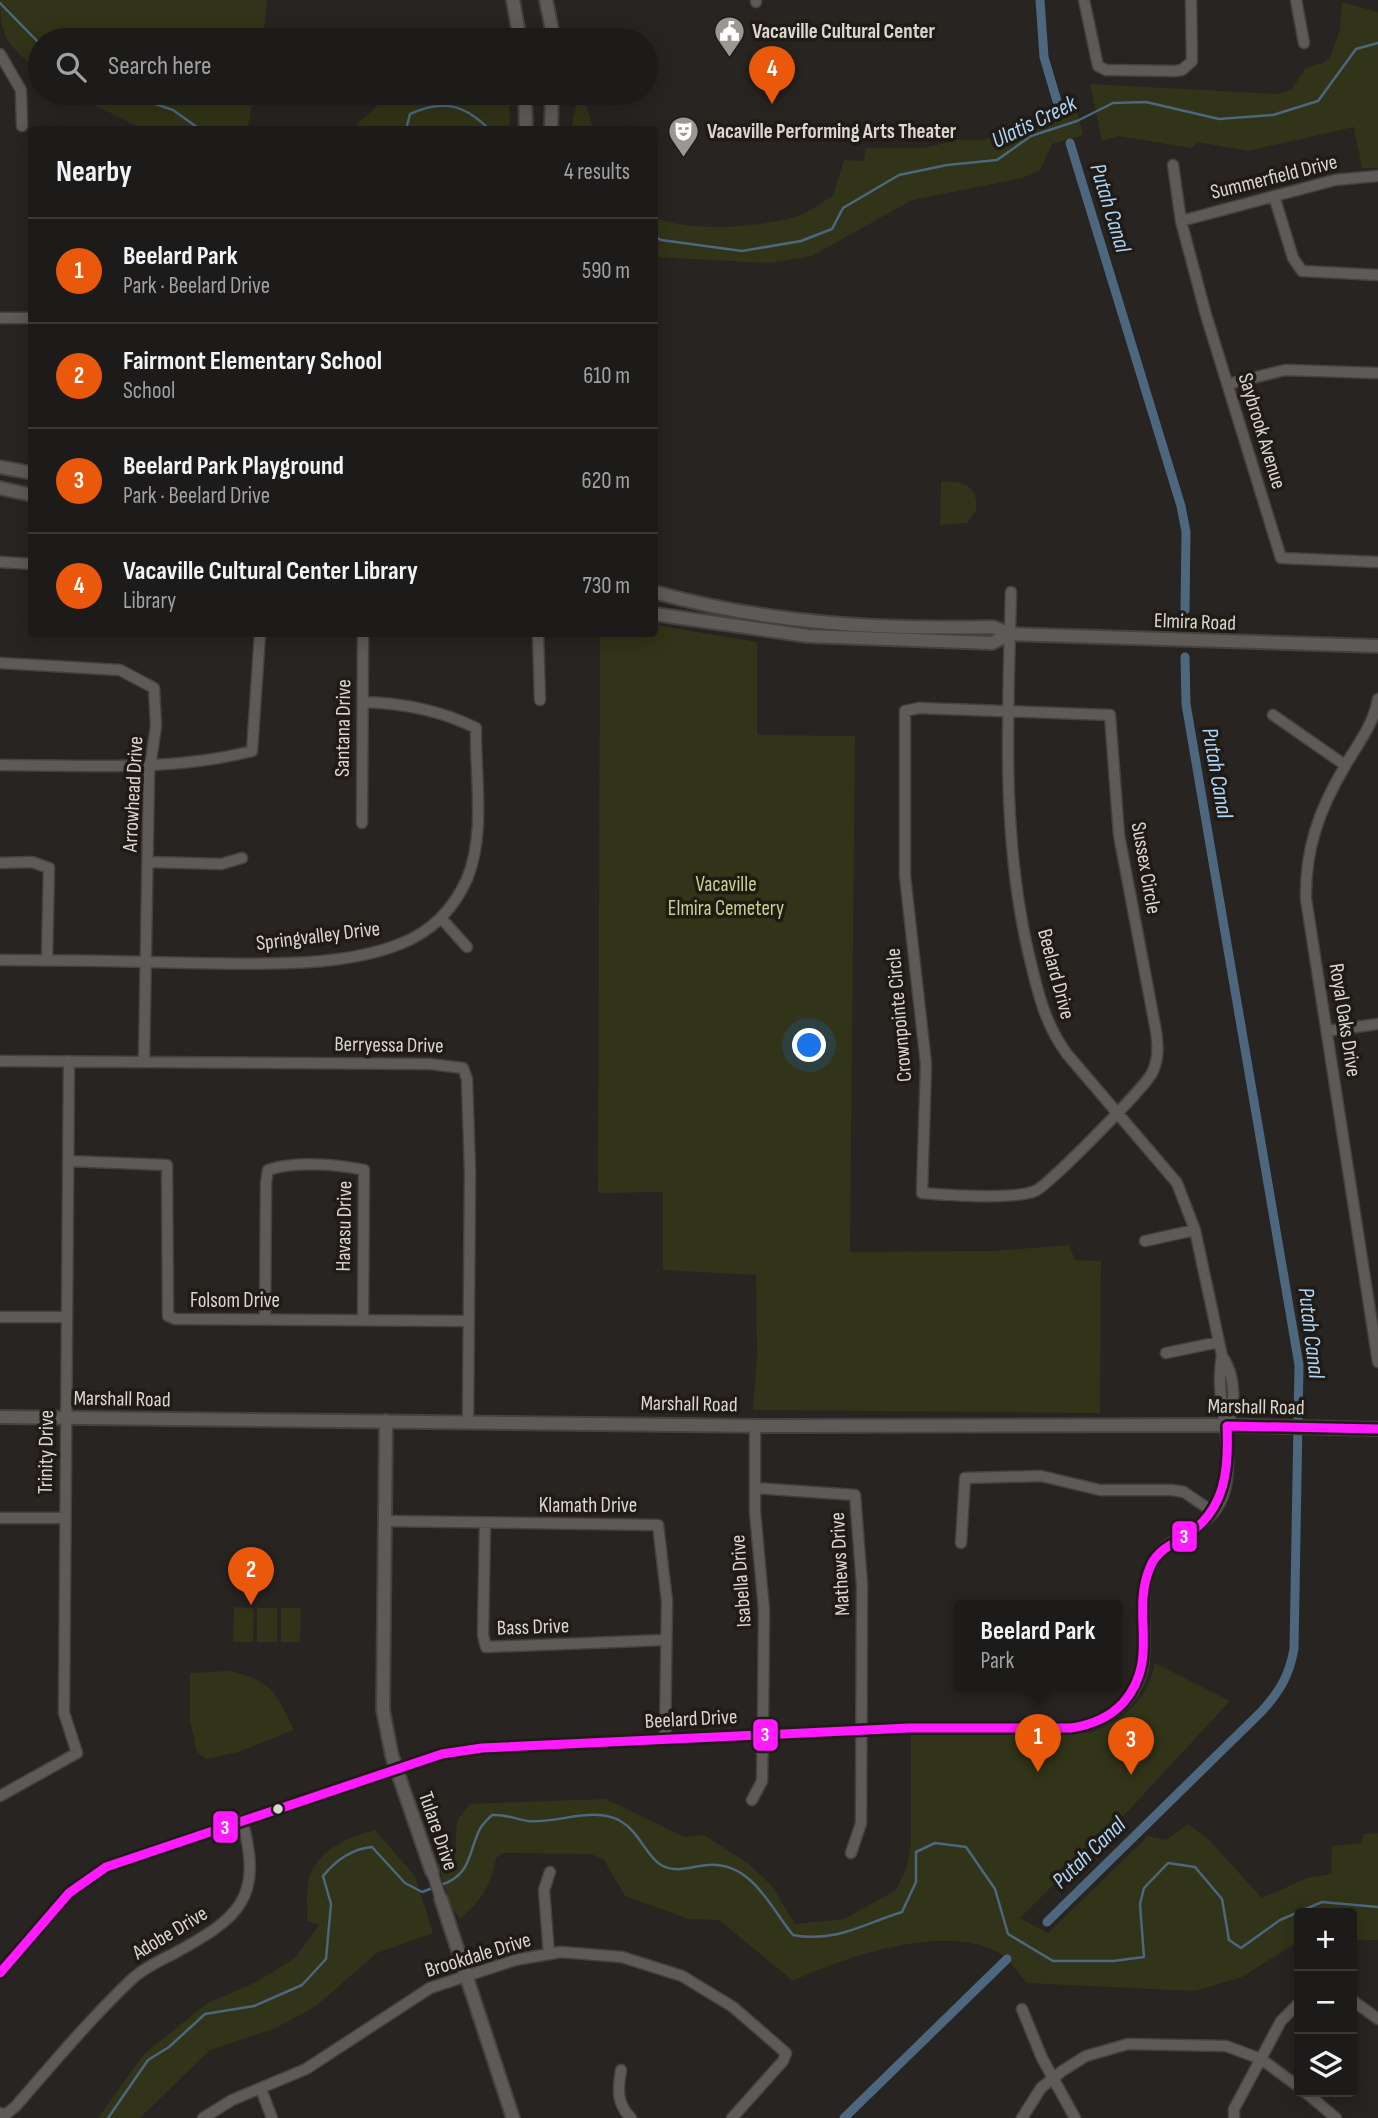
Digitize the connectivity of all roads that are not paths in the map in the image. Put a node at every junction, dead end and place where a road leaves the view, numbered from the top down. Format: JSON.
{"nodes":[{"id":1,"x":513,"y":0,"type":"edge"},
{"id":2,"x":546,"y":0,"type":"edge"},
{"id":3,"x":1084,"y":0,"type":"edge"},
{"id":4,"x":1191,"y":0,"type":"edge"},
{"id":5,"x":1296,"y":0,"type":"edge"},
{"id":6,"x":518,"y":28,"type":"edge"},
{"id":7,"x":552,"y":28,"type":"edge"},
{"id":8,"x":1304,"y":43,"type":"dead end"},
{"id":9,"x":0,"y":54,"type":"edge"},
{"id":10,"x":525,"y":105,"type":"edge"},
{"id":11,"x":552,"y":105,"type":"edge"},
{"id":12,"x":22,"y":126,"type":"dead end"},
{"id":13,"x":526,"y":126,"type":"edge"},
{"id":14,"x":551,"y":126,"type":"edge"},
{"id":15,"x":1173,"y":165,"type":"dead end"},
{"id":16,"x":1378,"y":176,"type":"edge"},
{"id":17,"x":1274,"y":197,"type":"junction"},
{"id":18,"x":1181,"y":221,"type":"junction"},
{"id":19,"x":1378,"y":275,"type":"edge"},
{"id":20,"x":0,"y":318,"type":"edge"},
{"id":21,"x":28,"y":318,"type":"edge"},
{"id":22,"x":1378,"y":373,"type":"edge"},
{"id":23,"x":1228,"y":384,"type":"junction"},
{"id":24,"x":0,"y":467,"type":"edge"},
{"id":25,"x":28,"y":472,"type":"edge"},
{"id":26,"x":0,"y":488,"type":"edge"},
{"id":27,"x":28,"y":494,"type":"edge"},
{"id":28,"x":0,"y":562,"type":"edge"},
{"id":29,"x":1378,"y":562,"type":"edge"},
{"id":30,"x":28,"y":564,"type":"edge"},
{"id":31,"x":1011,"y":592,"type":"dead end"},
{"id":32,"x":658,"y":593,"type":"edge"},
{"id":33,"x":658,"y":615,"type":"edge"},
{"id":34,"x":1010,"y":634,"type":"junction"},
{"id":35,"x":260,"y":637,"type":"edge"},
{"id":36,"x":363,"y":637,"type":"edge"},
{"id":37,"x":538,"y":637,"type":"edge"},
{"id":38,"x":1378,"y":646,"type":"edge"},
{"id":39,"x":0,"y":663,"type":"edge"},
{"id":40,"x":540,"y":700,"type":"dead end"},
{"id":41,"x":363,"y":702,"type":"junction"},
{"id":42,"x":1378,"y":704,"type":"edge"},
{"id":43,"x":1009,"y":710,"type":"junction"},
{"id":44,"x":1273,"y":715,"type":"dead end"},
{"id":45,"x":150,"y":764,"type":"junction"},
{"id":46,"x":0,"y":765,"type":"edge"},
{"id":47,"x":1345,"y":765,"type":"junction"},
{"id":48,"x":362,"y":822,"type":"dead end"},
{"id":49,"x":242,"y":859,"type":"dead end"},
{"id":50,"x":148,"y":862,"type":"junction"},
{"id":51,"x":0,"y":863,"type":"edge"},
{"id":52,"x":441,"y":918,"type":"junction"},
{"id":53,"x":467,"y":947,"type":"dead end"},
{"id":54,"x":0,"y":960,"type":"edge"},
{"id":55,"x":47,"y":960,"type":"junction"},
{"id":56,"x":146,"y":962,"type":"junction"},
{"id":57,"x":1378,"y":1024,"type":"edge"},
{"id":58,"x":1327,"y":1031,"type":"junction"},
{"id":59,"x":0,"y":1061,"type":"edge"},
{"id":60,"x":69,"y":1061,"type":"junction"},
{"id":61,"x":144,"y":1062,"type":"junction"},
{"id":62,"x":1117,"y":1112,"type":"junction"},
{"id":63,"x":68,"y":1161,"type":"junction"},
{"id":64,"x":1195,"y":1230,"type":"junction"},
{"id":65,"x":1145,"y":1241,"type":"dead end"},
{"id":66,"x":0,"y":1317,"type":"edge"},
{"id":67,"x":66,"y":1317,"type":"junction"},
{"id":68,"x":265,"y":1320,"type":"junction"},
{"id":69,"x":363,"y":1320,"type":"junction"},
{"id":70,"x":468,"y":1321,"type":"junction"},
{"id":71,"x":1375,"y":1326,"type":"edge"},
{"id":72,"x":1219,"y":1342,"type":"junction"},
{"id":73,"x":1166,"y":1353,"type":"dead end"},
{"id":74,"x":1378,"y":1362,"type":"edge"},
{"id":75,"x":0,"y":1417,"type":"edge"},
{"id":76,"x":66,"y":1418,"type":"junction"},
{"id":77,"x":386,"y":1421,"type":"junction"},
{"id":78,"x":468,"y":1422,"type":"junction"},
{"id":79,"x":755,"y":1425,"type":"junction"},
{"id":80,"x":1227,"y":1426,"type":"junction"},
{"id":81,"x":1378,"y":1429,"type":"edge"},
{"id":82,"x":755,"y":1488,"type":"junction"},
{"id":83,"x":1213,"y":1512,"type":"junction"},
{"id":84,"x":0,"y":1518,"type":"edge"},
{"id":85,"x":65,"y":1518,"type":"junction"},
{"id":86,"x":386,"y":1521,"type":"junction"},
{"id":87,"x":485,"y":1523,"type":"junction"},
{"id":88,"x":961,"y":1543,"type":"dead end"},
{"id":89,"x":664,"y":1640,"type":"junction"},
{"id":90,"x":861,"y":1730,"type":"junction"},
{"id":91,"x":763,"y":1735,"type":"junction"},
{"id":92,"x":665,"y":1739,"type":"junction"},
{"id":93,"x":397,"y":1769,"type":"junction"},
{"id":94,"x":0,"y":1796,"type":"edge"},
{"id":95,"x":752,"y":1800,"type":"dead end"},
{"id":96,"x":242,"y":1820,"type":"junction"},
{"id":97,"x":850,"y":1853,"type":"dead end"},
{"id":98,"x":432,"y":1872,"type":"joint"},
{"id":99,"x":550,"y":1872,"type":"dead end"},
{"id":100,"x":441,"y":1899,"type":"joint"},
{"id":101,"x":549,"y":1954,"type":"junction"},
{"id":102,"x":0,"y":1973,"type":"edge"},
{"id":103,"x":466,"y":1975,"type":"junction"},
{"id":104,"x":1357,"y":2004,"type":"edge"},
{"id":105,"x":1294,"y":2008,"type":"edge"},
{"id":106,"x":1022,"y":2009,"type":"dead end"},
{"id":107,"x":1378,"y":2019,"type":"edge"},
{"id":108,"x":1261,"y":2059,"type":"junction"},
{"id":109,"x":621,"y":2070,"type":"dead end"},
{"id":110,"x":1053,"y":2078,"type":"junction"},
{"id":111,"x":1294,"y":2083,"type":"edge"},
{"id":112,"x":261,"y":2089,"type":"junction"},
{"id":113,"x":1311,"y":2097,"type":"edge"},
{"id":114,"x":0,"y":2113,"type":"edge"},
{"id":115,"x":203,"y":2118,"type":"edge"},
{"id":116,"x":272,"y":2118,"type":"edge"},
{"id":117,"x":513,"y":2118,"type":"edge"},
{"id":118,"x":631,"y":2118,"type":"edge"},
{"id":119,"x":732,"y":2118,"type":"edge"},
{"id":120,"x":1022,"y":2118,"type":"edge"},
{"id":121,"x":1075,"y":2118,"type":"edge"},
{"id":122,"x":1234,"y":2118,"type":"edge"},
{"id":123,"x":1336,"y":2118,"type":"edge"}],
"edges":[{"from":1,"to":6,"type":"street"},
{"from":2,"to":7,"type":"street"},
{"from":3,"to":4,"type":"street"},
{"from":5,"to":8,"type":"street"},
{"from":9,"to":12,"type":"street"},
{"from":10,"to":13,"type":"street"},
{"from":11,"to":14,"type":"street"},
{"from":15,"to":18,"type":"street","name":"Saybrook Avenue"},
{"from":16,"to":17,"type":"street","name":"Summerfield Drive"},
{"from":17,"to":18,"type":"street","name":"Summerfield Drive"},
{"from":17,"to":19,"type":"street"},
{"from":18,"to":23,"type":"street","name":"Saybrook Avenue"},
{"from":20,"to":21,"type":"street"},
{"from":22,"to":23,"type":"street"},
{"from":23,"to":29,"type":"street","name":"Saybrook Avenue"},
{"from":24,"to":25,"type":"street"},
{"from":26,"to":27,"type":"street"},
{"from":28,"to":30,"type":"street"},
{"from":31,"to":34,"type":"street","name":"Beelard Drive"},
{"from":32,"to":34,"type":"street","name":"Elmira Road"},
{"from":33,"to":34,"type":"street","name":"Elmira Road"},
{"from":34,"to":38,"type":"street","name":"Elmira Road"},
{"from":34,"to":43,"type":"street","name":"Beelard Drive"},
{"from":35,"to":45,"type":"street"},
{"from":36,"to":41,"type":"street","name":"Santana Drive"},
{"from":37,"to":40,"type":"street"},
{"from":39,"to":45,"type":"street","name":"Arrowhead Drive"},
{"from":41,"to":48,"type":"street","name":"Santana Drive"},
{"from":41,"to":52,"type":"street","name":"Springvalley Drive"},
{"from":42,"to":47,"type":"street","name":"Royal Oaks Drive"},
{"from":43,"to":62,"type":"street","name":"Beelard Drive"},
{"from":43,"to":62,"type":"street","name":"Sussex Circle"},
{"from":43,"to":62,"type":"street","name":"Crownpointe Circle"},
{"from":44,"to":47,"type":"street"},
{"from":45,"to":46,"type":"street"},
{"from":45,"to":50,"type":"street","name":"Arrowhead Drive"},
{"from":47,"to":58,"type":"street","name":"Royal Oaks Drive"},
{"from":49,"to":50,"type":"street"},
{"from":50,"to":56,"type":"street","name":"Arrowhead Drive"},
{"from":51,"to":55,"type":"street"},
{"from":52,"to":53,"type":"street"},
{"from":52,"to":56,"type":"street","name":"Springvalley Drive"},
{"from":54,"to":55,"type":"street","name":"Springvalley Drive"},
{"from":55,"to":56,"type":"street","name":"Springvalley Drive"},
{"from":56,"to":61,"type":"street","name":"Arrowhead Drive"},
{"from":57,"to":58,"type":"street"},
{"from":58,"to":71,"type":"street","name":"Royal Oaks Drive"},
{"from":59,"to":60,"type":"street","name":"Berryessa Drive"},
{"from":60,"to":61,"type":"street","name":"Berryessa Drive"},
{"from":60,"to":63,"type":"street","name":"Trinity Drive"},
{"from":61,"to":70,"type":"street","name":"Berryessa Drive"},
{"from":62,"to":64,"type":"street","name":"Beelard Drive"},
{"from":63,"to":67,"type":"street","name":"Trinity Drive"},
{"from":63,"to":68,"type":"street","name":"Folsom Drive"},
{"from":64,"to":65,"type":"street"},
{"from":64,"to":72,"type":"street","name":"Beelard Drive"},
{"from":66,"to":67,"type":"street"},
{"from":67,"to":76,"type":"street","name":"Trinity Drive"},
{"from":68,"to":69,"type":"street","name":"Folsom Drive"},
{"from":68,"to":69,"type":"street","name":"Havasu Drive"},
{"from":69,"to":70,"type":"street","name":"Folsom Drive"},
{"from":70,"to":78,"type":"street","name":"Berryessa Drive"},
{"from":71,"to":74,"type":"street","name":"Royal Oaks Drive"},
{"from":72,"to":73,"type":"street"},
{"from":72,"to":80,"type":"street","name":"Beelard Drive"},
{"from":75,"to":76,"type":"street","name":"Marshall Road"},
{"from":76,"to":77,"type":"street","name":"Marshall Road"},
{"from":76,"to":85,"type":"street","name":"Trinity Drive"},
{"from":77,"to":78,"type":"street","name":"Marshall Road"},
{"from":77,"to":86,"type":"street","name":"Tulare Drive"},
{"from":78,"to":79,"type":"street","name":"Marshall Road"},
{"from":79,"to":80,"type":"street","name":"Marshall Road"},
{"from":79,"to":82,"type":"street","name":"Isabella Drive"},
{"from":80,"to":81,"type":"street","name":"Marshall Road"},
{"from":80,"to":83,"type":"street","name":"Beelard Drive"},
{"from":82,"to":90,"type":"street","name":"Mathews Drive"},
{"from":82,"to":91,"type":"street","name":"Isabella Drive"},
{"from":83,"to":88,"type":"street"},
{"from":83,"to":90,"type":"street","name":"Beelard Drive"},
{"from":84,"to":85,"type":"street"},
{"from":85,"to":94,"type":"street","name":"Trinity Drive"},
{"from":86,"to":87,"type":"street","name":"Klamath Drive"},
{"from":86,"to":93,"type":"street","name":"Tulare Drive"},
{"from":87,"to":89,"type":"street","name":"Klamath Drive"},
{"from":87,"to":89,"type":"street","name":"Bass Drive"},
{"from":89,"to":92,"type":"street","name":"Klamath Drive"},
{"from":90,"to":91,"type":"street","name":"Beelard Drive"},
{"from":90,"to":97,"type":"street"},
{"from":91,"to":92,"type":"street","name":"Beelard Drive"},
{"from":91,"to":95,"type":"street","name":"Isabella Drive"},
{"from":92,"to":93,"type":"street","name":"Beelard Drive"},
{"from":93,"to":96,"type":"street","name":"Beelard Drive"},
{"from":93,"to":98,"type":"street","name":"Tulare Drive"},
{"from":96,"to":102,"type":"street","name":"Beelard Drive"},
{"from":96,"to":114,"type":"street","name":"Adobe Drive"},
{"from":98,"to":100,"type":"street","name":"Tulare Drive"},
{"from":99,"to":101,"type":"street"},
{"from":100,"to":103,"type":"street","name":"Tulare Drive"},
{"from":101,"to":103,"type":"street","name":"Brookdale Drive"},
{"from":101,"to":119,"type":"street","name":"Brookdale Drive"},
{"from":103,"to":112,"type":"street","name":"Brookdale Drive"},
{"from":103,"to":117,"type":"street","name":"Tulare Drive"},
{"from":104,"to":107,"type":"street"},
{"from":105,"to":108,"type":"street"},
{"from":106,"to":110,"type":"street"},
{"from":108,"to":110,"type":"street"},
{"from":108,"to":111,"type":"street"},
{"from":108,"to":122,"type":"street"},
{"from":109,"to":118,"type":"street"},
{"from":110,"to":120,"type":"street"},
{"from":110,"to":121,"type":"street"},
{"from":112,"to":115,"type":"street","name":"Brookdale Drive"},
{"from":112,"to":116,"type":"street"},
{"from":113,"to":123,"type":"street"}]}
